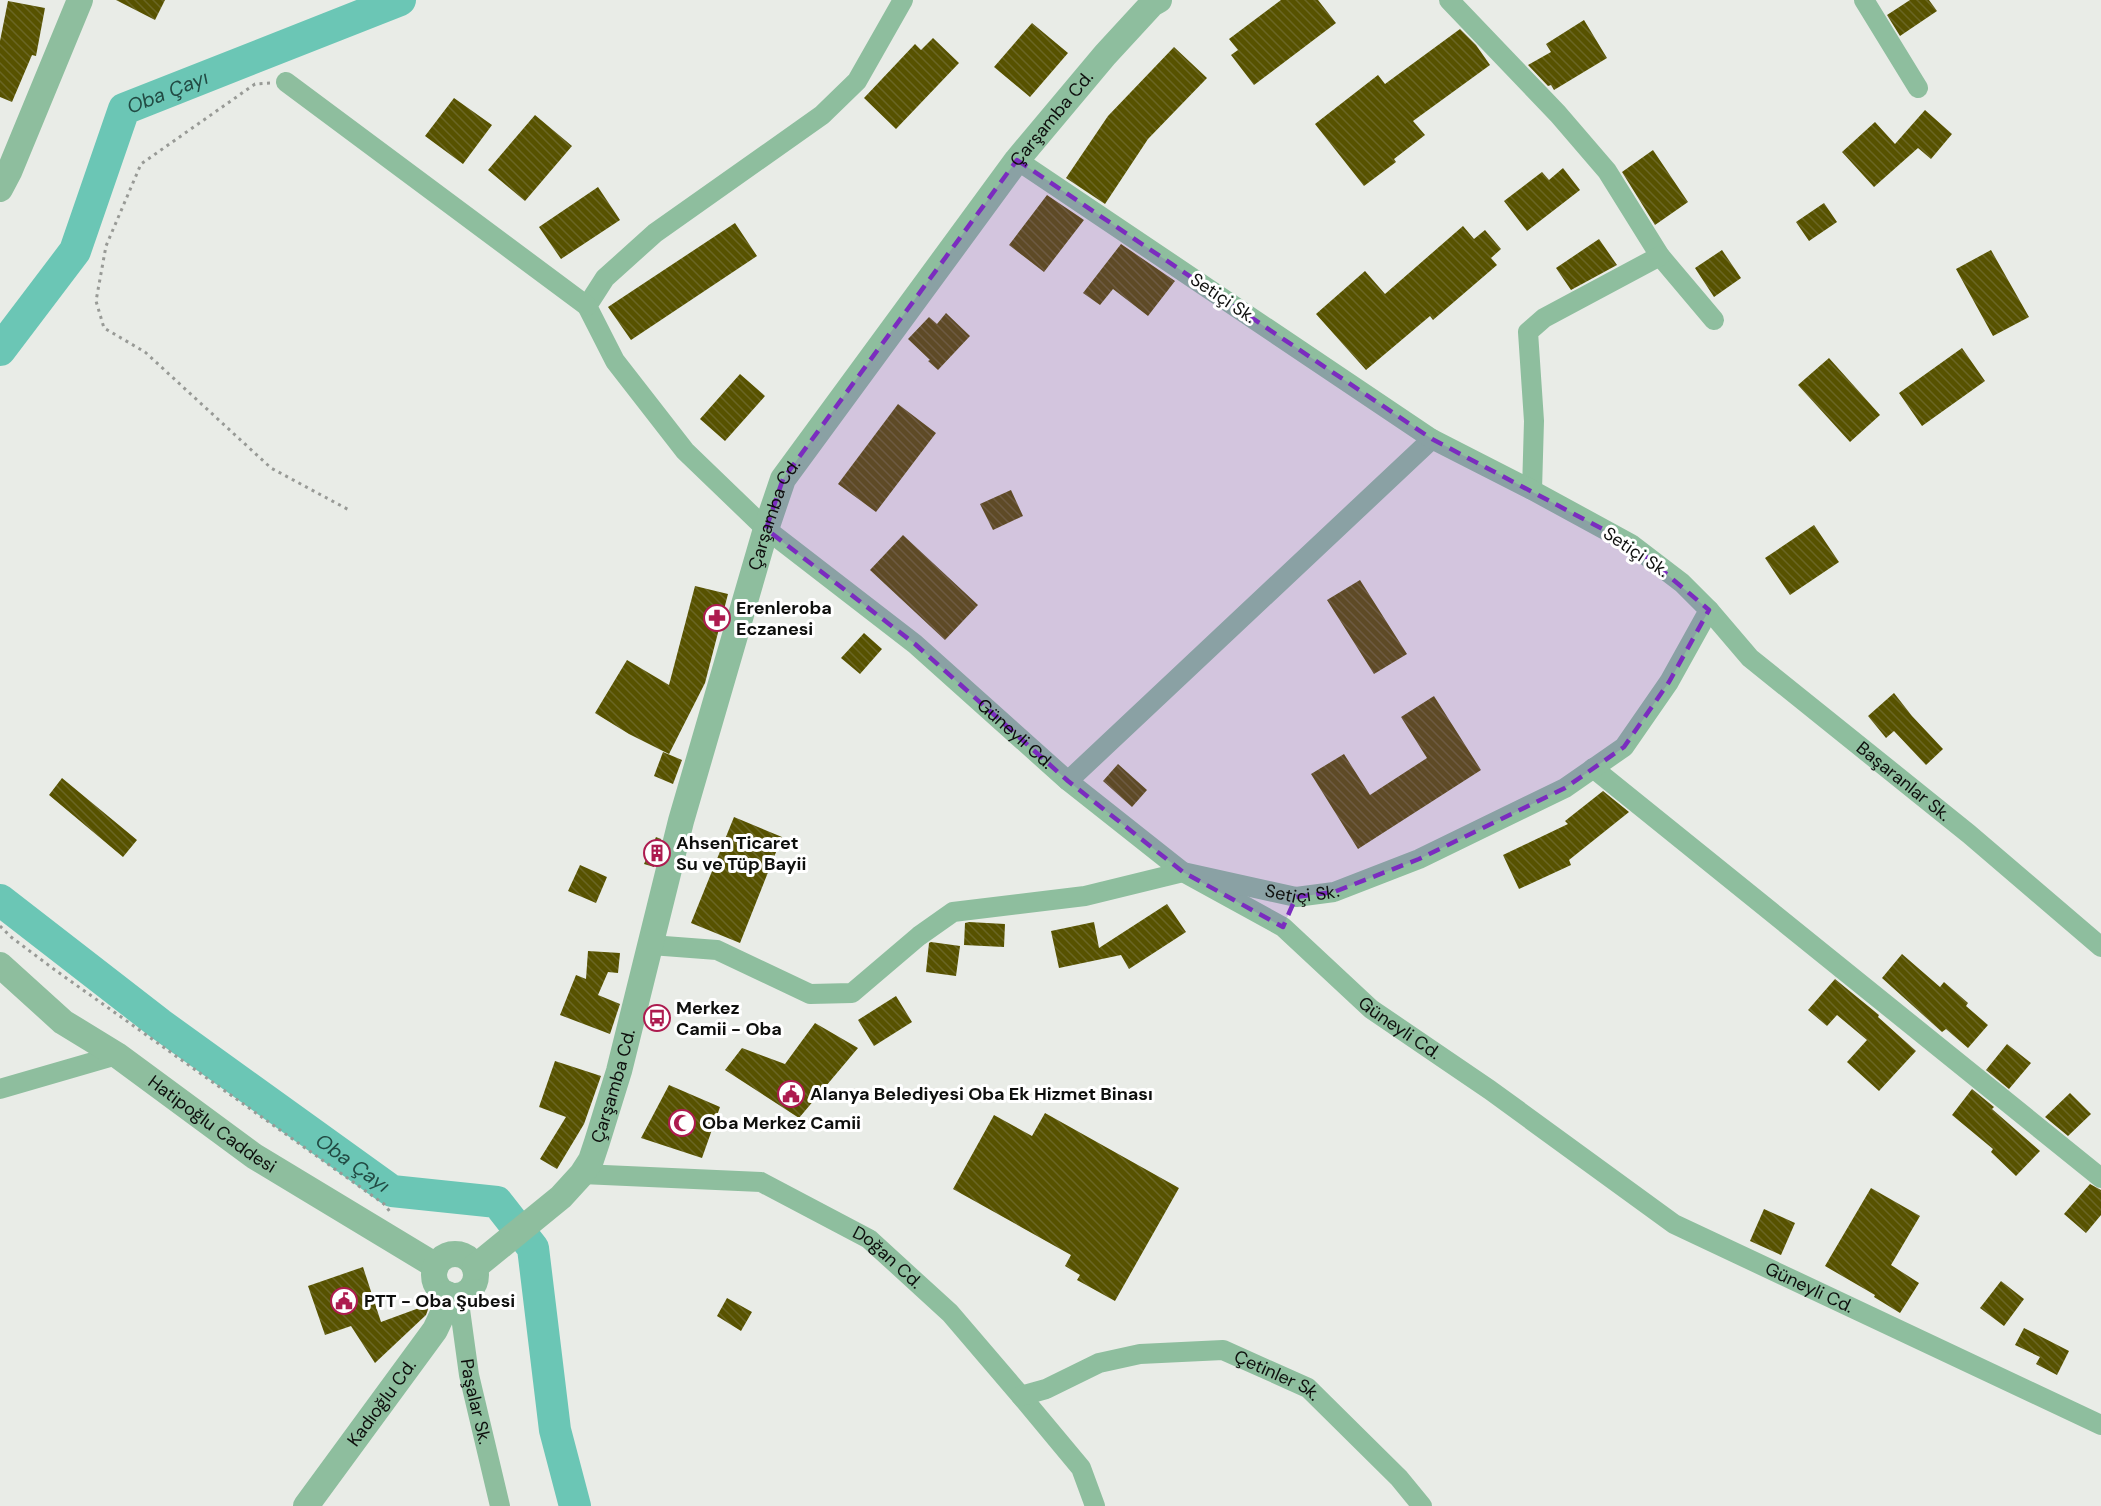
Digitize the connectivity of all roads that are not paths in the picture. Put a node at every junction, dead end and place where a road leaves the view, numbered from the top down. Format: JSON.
{"nodes":[{"id":1,"x":76,"y":0,"type":"edge"},
{"id":2,"x":903,"y":0,"type":"edge"},
{"id":3,"x":1159,"y":0,"type":"edge"},
{"id":4,"x":1449,"y":0,"type":"edge"},
{"id":5,"x":1864,"y":0,"type":"edge"},
{"id":6,"x":286,"y":82,"type":"road end"},
{"id":7,"x":1918,"y":88,"type":"dead end"},
{"id":8,"x":1017,"y":160,"type":"junction"},
{"id":9,"x":0,"y":189,"type":"edge"},
{"id":10,"x":1660,"y":256,"type":"junction"},
{"id":11,"x":587,"y":306,"type":"junction"},
{"id":12,"x":1714,"y":320,"type":"dead end"},
{"id":13,"x":1432,"y":439,"type":"junction"},
{"id":14,"x":1532,"y":490,"type":"junction"},
{"id":15,"x":766,"y":529,"type":"junction"},
{"id":16,"x":1709,"y":610,"type":"junction"},
{"id":17,"x":1593,"y":768,"type":"junction"},
{"id":18,"x":1068,"y":781,"type":"junction"},
{"id":19,"x":1184,"y":872,"type":"junction"},
{"id":20,"x":1296,"y":897,"type":"junction"},
{"id":21,"x":1283,"y":927,"type":"junction"},
{"id":22,"x":651,"y":945,"type":"junction"},
{"id":23,"x":2101,"y":947,"type":"edge"},
{"id":24,"x":0,"y":965,"type":"edge"},
{"id":25,"x":117,"y":1055,"type":"junction"},
{"id":26,"x":0,"y":1089,"type":"edge"},
{"id":27,"x":582,"y":1174,"type":"junction"},
{"id":28,"x":2101,"y":1178,"type":"edge"},
{"id":29,"x":436,"y":1266,"type":"junction"},
{"id":30,"x":475,"y":1267,"type":"junction"},
{"id":31,"x":453,"y":1295,"type":"junction"},
{"id":32,"x":1021,"y":1396,"type":"junction"},
{"id":33,"x":2101,"y":1425,"type":"edge"},
{"id":34,"x":306,"y":1506,"type":"edge"},
{"id":35,"x":500,"y":1506,"type":"edge"},
{"id":36,"x":1095,"y":1506,"type":"edge"},
{"id":37,"x":1422,"y":1506,"type":"edge"}],
"edges":[{"from":1,"to":9,"type":"street"},
{"from":2,"to":11,"type":"street"},
{"from":3,"to":8,"type":"street","name":"Çarşamba Cd."},
{"from":4,"to":10,"type":"street"},
{"from":5,"to":7,"type":"street"},
{"from":6,"to":11,"type":"street"},
{"from":8,"to":13,"type":"street","name":"Setiçi Sk."},
{"from":8,"to":15,"type":"street","name":"Çarşamba Cd."},
{"from":10,"to":12,"type":"street"},
{"from":10,"to":14,"type":"street"},
{"from":11,"to":15,"type":"street","name":"Güneyli Cd."},
{"from":13,"to":14,"type":"street","name":"Setiçi Sk."},
{"from":13,"to":18,"type":"street"},
{"from":14,"to":16,"type":"street","name":"Setiçi Sk."},
{"from":15,"to":18,"type":"street","name":"Güneyli Cd."},
{"from":15,"to":22,"type":"street","name":"Çarşamba Cd."},
{"from":16,"to":17,"type":"street","name":"Setiçi Sk."},
{"from":16,"to":23,"type":"street","name":"Başaranlar Sk."},
{"from":17,"to":20,"type":"street","name":"Setiçi Sk."},
{"from":17,"to":28,"type":"street"},
{"from":18,"to":19,"type":"street","name":"Güneyli Cd."},
{"from":19,"to":20,"type":"street","name":"Setiçi Sk."},
{"from":19,"to":21,"type":"street","name":"Güneyli Cd."},
{"from":19,"to":22,"type":"street"},
{"from":20,"to":21,"type":"street"},
{"from":21,"to":33,"type":"street","name":"Güneyli Cd."},
{"from":22,"to":27,"type":"street","name":"Çarşamba Cd."},
{"from":24,"to":25,"type":"street","name":"Hatipoğlu Caddesi"},
{"from":25,"to":26,"type":"street"},
{"from":25,"to":29,"type":"street","name":"Hatipoğlu Caddesi"},
{"from":27,"to":30,"type":"street","name":"Çarşamba Cd."},
{"from":27,"to":32,"type":"street","name":"Doğan Cd."},
{"from":29,"to":30,"type":"street"},
{"from":29,"to":31,"type":"street"},
{"from":30,"to":31,"type":"street"},
{"from":31,"to":34,"type":"street","name":"Kadıoğlu Cd."},
{"from":31,"to":35,"type":"street","name":"Paşalar Sk."},
{"from":32,"to":36,"type":"street","name":"Doğan Cd."},
{"from":32,"to":37,"type":"street","name":"Çetinler Sk."}]}
